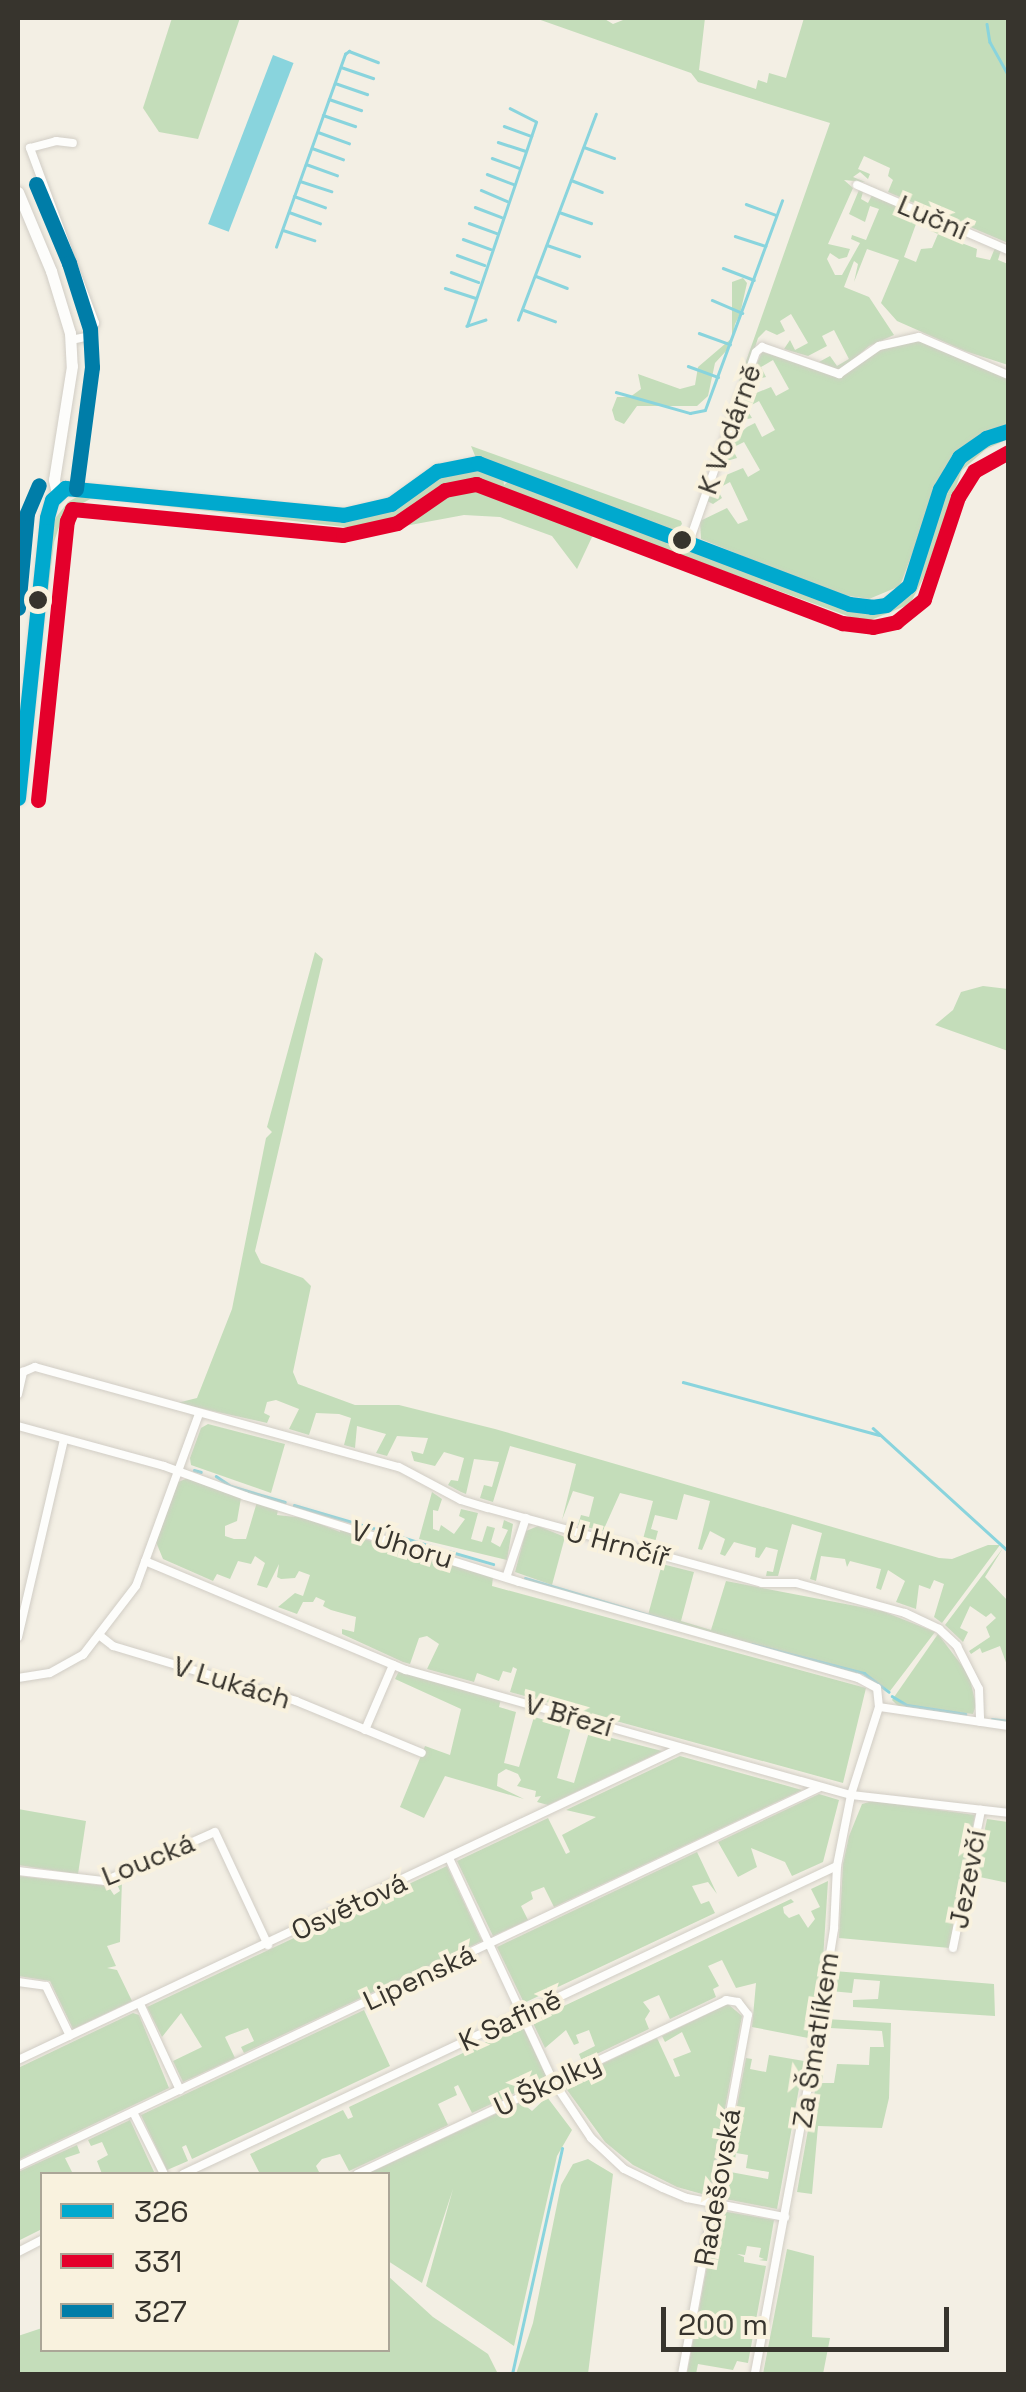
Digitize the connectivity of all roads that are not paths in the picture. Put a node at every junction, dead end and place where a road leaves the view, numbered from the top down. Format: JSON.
{"nodes":[{"id":1,"x":73,"y":143,"type":"dead end"},
{"id":2,"x":856,"y":185,"type":"dead end"},
{"id":3,"x":18,"y":192,"type":"edge"},
{"id":4,"x":1008,"y":250,"type":"edge"},
{"id":5,"x":71,"y":340,"type":"junction"},
{"id":6,"x":1008,"y":375,"type":"edge"},
{"id":7,"x":1008,"y":430,"type":"edge"},
{"id":8,"x":57,"y":493,"type":"junction"},
{"id":9,"x":689,"y":542,"type":"junction"},
{"id":10,"x":18,"y":798,"type":"edge"},
{"id":11,"x":18,"y":1394,"type":"edge"},
{"id":12,"x":199,"y":1414,"type":"junction"},
{"id":13,"x":18,"y":1426,"type":"edge"},
{"id":14,"x":64,"y":1438,"type":"junction"},
{"id":15,"x":177,"y":1471,"type":"junction"},
{"id":16,"x":526,"y":1518,"type":"junction"},
{"id":17,"x":145,"y":1561,"type":"junction"},
{"id":18,"x":508,"y":1575,"type":"junction"},
{"id":19,"x":99,"y":1635,"type":"junction"},
{"id":20,"x":18,"y":1637,"type":"edge"},
{"id":21,"x":393,"y":1665,"type":"junction"},
{"id":22,"x":18,"y":1678,"type":"edge"},
{"id":23,"x":879,"y":1707,"type":"junction"},
{"id":24,"x":980,"y":1722,"type":"junction"},
{"id":25,"x":1008,"y":1726,"type":"edge"},
{"id":26,"x":365,"y":1730,"type":"junction"},
{"id":27,"x":680,"y":1748,"type":"junction"},
{"id":28,"x":422,"y":1753,"type":"dead end"},
{"id":29,"x":820,"y":1787,"type":"junction"},
{"id":30,"x":851,"y":1795,"type":"junction"},
{"id":31,"x":981,"y":1810,"type":"junction"},
{"id":32,"x":1008,"y":1813,"type":"edge"},
{"id":33,"x":450,"y":1858,"type":"junction"},
{"id":34,"x":837,"y":1866,"type":"junction"},
{"id":35,"x":18,"y":1871,"type":"edge"},
{"id":36,"x":488,"y":1944,"type":"junction"},
{"id":37,"x":268,"y":1945,"type":"junction"},
{"id":38,"x":954,"y":1948,"type":"dead end"},
{"id":39,"x":18,"y":1982,"type":"edge"},
{"id":40,"x":738,"y":2002,"type":"joint"},
{"id":41,"x":140,"y":2004,"type":"junction"},
{"id":42,"x":522,"y":2015,"type":"junction"},
{"id":43,"x":70,"y":2036,"type":"junction"},
{"id":44,"x":18,"y":2060,"type":"edge"},
{"id":45,"x":553,"y":2081,"type":"junction"},
{"id":46,"x":180,"y":2090,"type":"junction"},
{"id":47,"x":133,"y":2112,"type":"junction"},
{"id":48,"x":18,"y":2166,"type":"edge"},
{"id":49,"x":163,"y":2172,"type":"edge"},
{"id":50,"x":187,"y":2172,"type":"edge"},
{"id":51,"x":361,"y":2172,"type":"edge"},
{"id":52,"x":714,"y":2204,"type":"junction"},
{"id":53,"x":785,"y":2218,"type":"junction"},
{"id":54,"x":682,"y":2374,"type":"edge"},
{"id":55,"x":755,"y":2374,"type":"edge"}],
"edges":[{"from":1,"to":5,"type":"street"},
{"from":2,"to":4,"type":"street","name":"Luční"},
{"from":3,"to":5,"type":"street"},
{"from":5,"to":8,"type":"street"},
{"from":6,"to":9,"type":"street","name":"K Vodárně"},
{"from":7,"to":9,"type":"street"},
{"from":8,"to":9,"type":"street"},
{"from":8,"to":10,"type":"street"},
{"from":11,"to":12,"type":"street","name":"U Hrnčíř"},
{"from":12,"to":15,"type":"street"},
{"from":12,"to":16,"type":"street","name":"U Hrnčíř"},
{"from":13,"to":14,"type":"street","name":"V Úhoru"},
{"from":14,"to":15,"type":"street","name":"V Úhoru"},
{"from":14,"to":20,"type":"street"},
{"from":15,"to":17,"type":"street"},
{"from":15,"to":18,"type":"street","name":"V Úhoru"},
{"from":16,"to":18,"type":"street"},
{"from":16,"to":24,"type":"street","name":"U Hrnčíř"},
{"from":17,"to":19,"type":"street"},
{"from":17,"to":21,"type":"street","name":"V Březí"},
{"from":18,"to":23,"type":"street","name":"V Úhoru"},
{"from":19,"to":22,"type":"street"},
{"from":19,"to":26,"type":"street","name":"V Lukách"},
{"from":21,"to":26,"type":"street"},
{"from":21,"to":27,"type":"street","name":"V Březí"},
{"from":23,"to":24,"type":"street"},
{"from":23,"to":30,"type":"street","name":"Za Šmatlíkem"},
{"from":24,"to":25,"type":"street"},
{"from":26,"to":28,"type":"street","name":"V Lukách"},
{"from":27,"to":29,"type":"street","name":"V Březí"},
{"from":27,"to":33,"type":"street","name":"Osvětová"},
{"from":29,"to":30,"type":"street","name":"V Březí"},
{"from":29,"to":36,"type":"street","name":"Lipenská"},
{"from":30,"to":31,"type":"street","name":"V Březí"},
{"from":30,"to":34,"type":"street","name":"Za Šmatlíkem"},
{"from":31,"to":32,"type":"street","name":"V Březí"},
{"from":31,"to":38,"type":"street","name":"Jezevčí"},
{"from":33,"to":36,"type":"street"},
{"from":33,"to":37,"type":"street","name":"Osvětová"},
{"from":34,"to":42,"type":"street","name":"K Safině"},
{"from":34,"to":53,"type":"street","name":"Za Šmatlíkem"},
{"from":35,"to":37,"type":"street","name":"Loucká"},
{"from":36,"to":42,"type":"street"},
{"from":36,"to":46,"type":"street","name":"Lipenská"},
{"from":37,"to":41,"type":"street","name":"Osvětová"},
{"from":39,"to":43,"type":"street"},
{"from":40,"to":45,"type":"street","name":"U Školky"},
{"from":40,"to":52,"type":"street","name":"Radešovská"},
{"from":41,"to":43,"type":"street","name":"Osvětová"},
{"from":41,"to":46,"type":"street"},
{"from":42,"to":45,"type":"street"},
{"from":42,"to":50,"type":"street","name":"K Safině"},
{"from":43,"to":44,"type":"street","name":"Osvětová"},
{"from":45,"to":51,"type":"street","name":"U Školky"},
{"from":45,"to":52,"type":"street"},
{"from":46,"to":47,"type":"street","name":"Lipenská"},
{"from":47,"to":48,"type":"street","name":"Lipenská"},
{"from":47,"to":49,"type":"street"},
{"from":52,"to":53,"type":"street"},
{"from":52,"to":54,"type":"street","name":"Radešovská"},
{"from":53,"to":55,"type":"street","name":"Za Šmatlíkem"}]}
